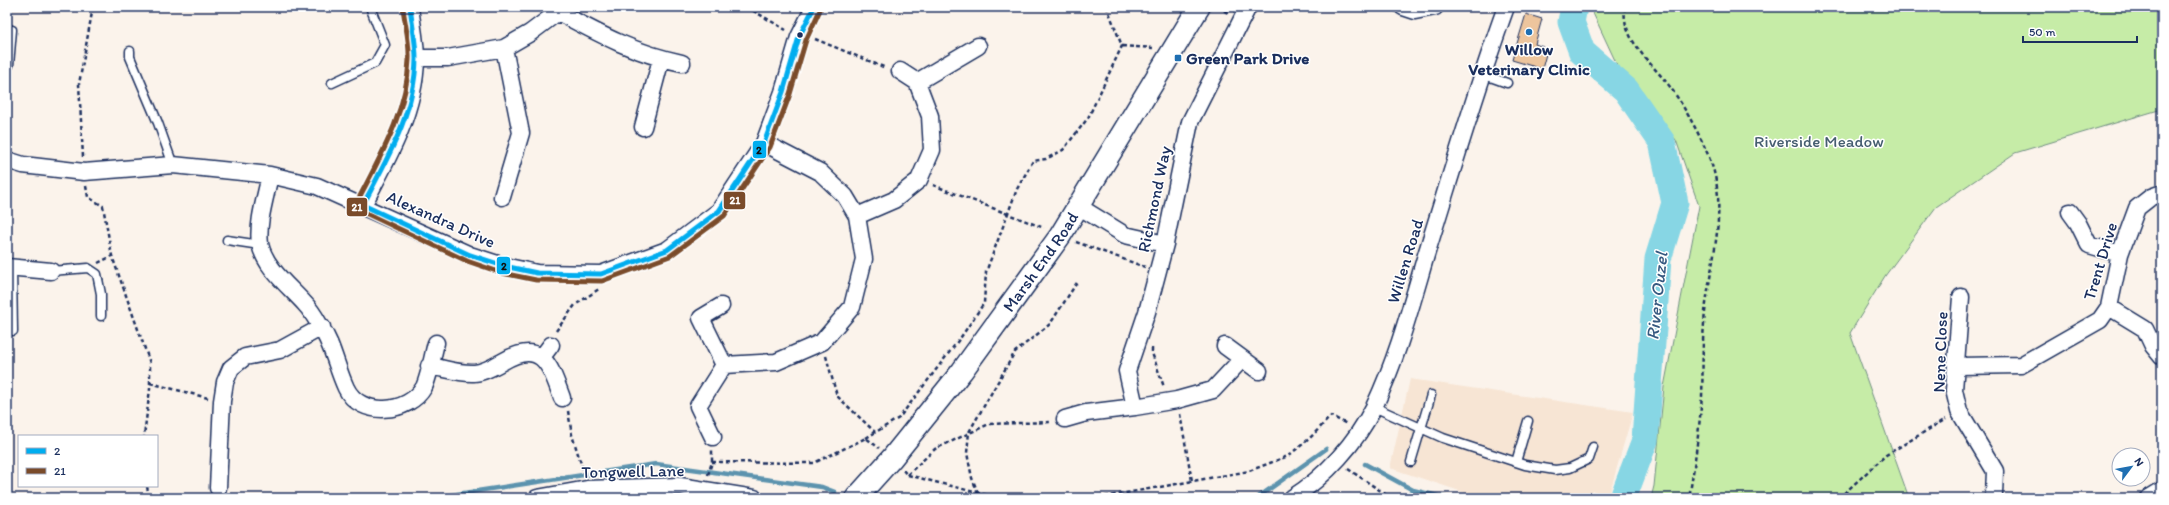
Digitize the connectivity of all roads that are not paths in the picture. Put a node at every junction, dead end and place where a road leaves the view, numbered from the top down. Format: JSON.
{"nodes":[{"id":1,"x":370,"y":7,"type":"edge"},
{"id":2,"x":410,"y":7,"type":"edge"},
{"id":3,"x":814,"y":7,"type":"edge"},
{"id":4,"x":1199,"y":7,"type":"edge"},
{"id":5,"x":1248,"y":7,"type":"edge"},
{"id":6,"x":1402,"y":7,"type":"edge"},
{"id":7,"x":1435,"y":7,"type":"edge"},
{"id":8,"x":1506,"y":7,"type":"edge"},
{"id":9,"x":559,"y":10,"type":"edge"},
{"id":10,"x":7,"y":29,"type":"edge"},
{"id":11,"x":978,"y":46,"type":"dead end"},
{"id":12,"x":504,"y":48,"type":"junction"},
{"id":13,"x":130,"y":51,"type":"dead end"},
{"id":14,"x":416,"y":58,"type":"junction"},
{"id":15,"x":661,"y":59,"type":"junction"},
{"id":16,"x":682,"y":63,"type":"dead end"},
{"id":17,"x":8,"y":65,"type":"dead end"},
{"id":18,"x":900,"y":71,"type":"road end"},
{"id":19,"x":1482,"y":74,"type":"junction"},
{"id":20,"x":917,"y":82,"type":"junction"},
{"id":21,"x":332,"y":83,"type":"dead end"},
{"id":22,"x":1507,"y":83,"type":"dead end"},
{"id":23,"x":643,"y":127,"type":"dead end"},
{"id":24,"x":764,"y":143,"type":"junction"},
{"id":25,"x":7,"y":160,"type":"edge"},
{"id":26,"x":173,"y":165,"type":"junction"},
{"id":27,"x":270,"y":175,"type":"junction"},
{"id":28,"x":2162,"y":193,"type":"edge"},
{"id":29,"x":502,"y":197,"type":"dead end"},
{"id":30,"x":363,"y":205,"type":"junction"},
{"id":31,"x":1078,"y":206,"type":"junction"},
{"id":32,"x":2070,"y":212,"type":"dead end"},
{"id":33,"x":857,"y":216,"type":"junction"},
{"id":34,"x":227,"y":240,"type":"dead end"},
{"id":35,"x":1165,"y":244,"type":"junction"},
{"id":36,"x":260,"y":245,"type":"junction"},
{"id":37,"x":2120,"y":254,"type":"junction"},
{"id":38,"x":9,"y":267,"type":"edge"},
{"id":39,"x":51,"y":271,"type":"joint"},
{"id":40,"x":1961,"y":297,"type":"dead end"},
{"id":41,"x":720,"y":306,"type":"dead end"},
{"id":42,"x":2109,"y":307,"type":"junction"},
{"id":43,"x":101,"y":316,"type":"dead end"},
{"id":44,"x":322,"y":327,"type":"junction"},
{"id":45,"x":13,"y":331,"type":"dead end"},
{"id":46,"x":436,"y":343,"type":"dead end"},
{"id":47,"x":1225,"y":346,"type":"dead end"},
{"id":48,"x":2162,"y":357,"type":"edge"},
{"id":49,"x":1242,"y":359,"type":"junction"},
{"id":50,"x":724,"y":365,"type":"junction"},
{"id":51,"x":429,"y":366,"type":"junction"},
{"id":52,"x":1958,"y":366,"type":"junction"},
{"id":53,"x":1259,"y":371,"type":"dead end"},
{"id":54,"x":1431,"y":395,"type":"dead end"},
{"id":55,"x":562,"y":398,"type":"road end"},
{"id":56,"x":1134,"y":407,"type":"junction"},
{"id":57,"x":1374,"y":407,"type":"junction"},
{"id":58,"x":1065,"y":419,"type":"dead end"},
{"id":59,"x":1528,"y":421,"type":"dead end"},
{"id":60,"x":1420,"y":427,"type":"junction"},
{"id":61,"x":713,"y":437,"type":"dead end"},
{"id":62,"x":1593,"y":447,"type":"dead end"},
{"id":63,"x":1411,"y":462,"type":"dead end"},
{"id":64,"x":1516,"y":462,"type":"junction"},
{"id":65,"x":218,"y":488,"type":"dead end"},
{"id":66,"x":2162,"y":490,"type":"edge"},
{"id":67,"x":1994,"y":494,"type":"dead end"},
{"id":68,"x":537,"y":498,"type":"edge"},
{"id":69,"x":754,"y":498,"type":"edge"},
{"id":70,"x":856,"y":498,"type":"edge"},
{"id":71,"x":1292,"y":498,"type":"edge"},
{"id":72,"x":2149,"y":498,"type":"edge"}],
"edges":[{"from":1,"to":21,"type":"lane"},
{"from":2,"to":14,"type":"street"},
{"from":3,"to":24,"type":"street","name":"Alexandra Drive"},
{"from":4,"to":31,"type":"street","name":"Marsh End Road"},
{"from":5,"to":35,"type":"street","name":"Richmond Way"},
{"from":6,"to":7,"type":"street"},
{"from":8,"to":19,"type":"street","name":"Willen Road"},
{"from":9,"to":12,"type":"street"},
{"from":9,"to":15,"type":"street"},
{"from":10,"to":17,"type":"lane"},
{"from":11,"to":20,"type":"street"},
{"from":12,"to":14,"type":"street"},
{"from":12,"to":29,"type":"street"},
{"from":13,"to":26,"type":"lane"},
{"from":14,"to":30,"type":"street"},
{"from":15,"to":16,"type":"street"},
{"from":15,"to":23,"type":"street"},
{"from":18,"to":20,"type":"street"},
{"from":19,"to":22,"type":"lane"},
{"from":19,"to":57,"type":"street","name":"Willen Road"},
{"from":20,"to":33,"type":"street"},
{"from":24,"to":30,"type":"street","name":"Alexandra Drive"},
{"from":24,"to":33,"type":"street"},
{"from":25,"to":26,"type":"street","name":"Alexandra Drive"},
{"from":26,"to":27,"type":"street","name":"Alexandra Drive"},
{"from":27,"to":30,"type":"street","name":"Alexandra Drive"},
{"from":27,"to":36,"type":"street"},
{"from":28,"to":37,"type":"street","name":"Trent Drive"},
{"from":31,"to":35,"type":"street"},
{"from":31,"to":70,"type":"street","name":"Marsh End Road"},
{"from":32,"to":37,"type":"street"},
{"from":33,"to":50,"type":"street"},
{"from":34,"to":36,"type":"lane"},
{"from":35,"to":56,"type":"street","name":"Richmond Way"},
{"from":36,"to":44,"type":"street"},
{"from":37,"to":42,"type":"street","name":"Trent Drive"},
{"from":38,"to":39,"type":"street"},
{"from":38,"to":45,"type":"lane"},
{"from":39,"to":43,"type":"lane"},
{"from":40,"to":52,"type":"street","name":"Nene Close"},
{"from":41,"to":50,"type":"street"},
{"from":42,"to":48,"type":"street"},
{"from":42,"to":52,"type":"street","name":"Trent Drive"},
{"from":44,"to":51,"type":"street"},
{"from":44,"to":65,"type":"street"},
{"from":46,"to":51,"type":"street"},
{"from":47,"to":49,"type":"street"},
{"from":49,"to":53,"type":"street"},
{"from":49,"to":56,"type":"street"},
{"from":50,"to":61,"type":"street"},
{"from":51,"to":55,"type":"street"},
{"from":52,"to":67,"type":"street","name":"Nene Close"},
{"from":54,"to":60,"type":"lane"},
{"from":56,"to":58,"type":"street"},
{"from":57,"to":60,"type":"lane"},
{"from":57,"to":71,"type":"street","name":"Willen Road"},
{"from":59,"to":64,"type":"lane"},
{"from":60,"to":63,"type":"lane"},
{"from":60,"to":64,"type":"lane"},
{"from":62,"to":64,"type":"lane"},
{"from":66,"to":72,"type":"street"},
{"from":68,"to":69,"type":"street","name":"Tongwell Lane"}]}
